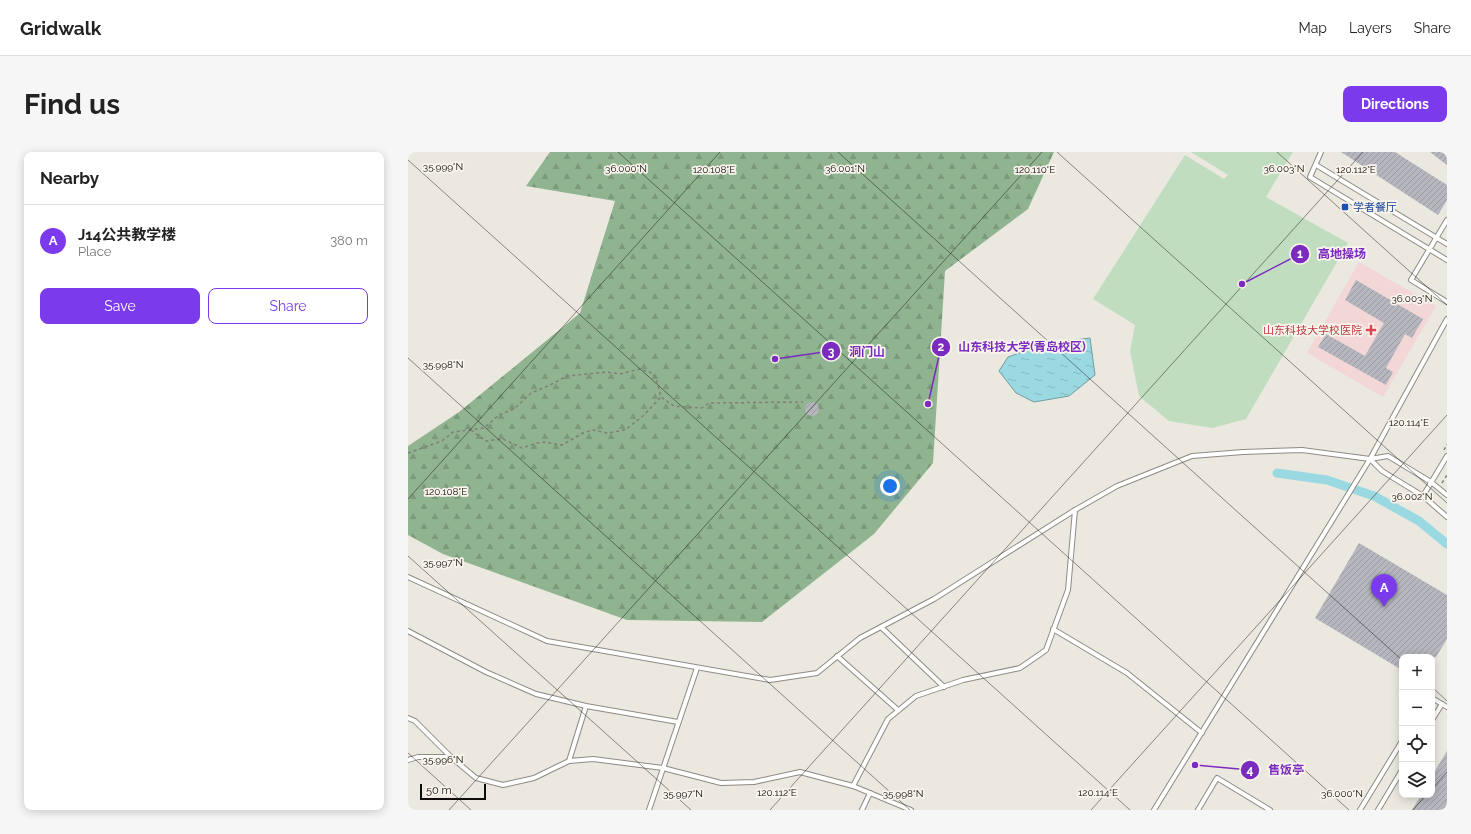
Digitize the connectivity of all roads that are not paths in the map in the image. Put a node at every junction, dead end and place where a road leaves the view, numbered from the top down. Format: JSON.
{"nodes":[{"id":1,"x":1321,"y":152,"type":"edge"},
{"id":2,"x":1316,"y":165,"type":"junction"},
{"id":3,"x":1447,"y":220,"type":"edge"},
{"id":4,"x":1436,"y":237,"type":"junction"},
{"id":5,"x":1447,"y":244,"type":"edge"},
{"id":6,"x":1429,"y":249,"type":"junction"},
{"id":7,"x":1447,"y":260,"type":"edge"},
{"id":8,"x":1447,"y":302,"type":"edge"},
{"id":9,"x":1447,"y":320,"type":"edge"},
{"id":10,"x":1447,"y":456,"type":"edge"},
{"id":11,"x":1370,"y":459,"type":"junction"},
{"id":12,"x":1432,"y":482,"type":"junction"},
{"id":13,"x":1447,"y":495,"type":"edge"},
{"id":14,"x":1423,"y":496,"type":"junction"},
{"id":15,"x":1075,"y":510,"type":"junction"},
{"id":16,"x":1447,"y":517,"type":"edge"},
{"id":17,"x":408,"y":578,"type":"edge"},
{"id":18,"x":881,"y":627,"type":"junction"},
{"id":19,"x":1053,"y":629,"type":"junction"},
{"id":20,"x":408,"y":631,"type":"edge"},
{"id":21,"x":837,"y":656,"type":"junction"},
{"id":22,"x":697,"y":668,"type":"junction"},
{"id":23,"x":944,"y":687,"type":"junction"},
{"id":24,"x":1435,"y":700,"type":"edge"},
{"id":25,"x":1442,"y":704,"type":"junction"},
{"id":26,"x":586,"y":706,"type":"junction"},
{"id":27,"x":1447,"y":707,"type":"edge"},
{"id":28,"x":898,"y":710,"type":"junction"},
{"id":29,"x":1435,"y":715,"type":"edge"},
{"id":30,"x":408,"y":718,"type":"edge"},
{"id":31,"x":678,"y":722,"type":"junction"},
{"id":32,"x":1202,"y":733,"type":"junction"},
{"id":33,"x":1399,"y":746,"type":"edge"},
{"id":34,"x":451,"y":757,"type":"junction"},
{"id":35,"x":408,"y":760,"type":"edge"},
{"id":36,"x":569,"y":761,"type":"junction"},
{"id":37,"x":663,"y":768,"type":"junction"},
{"id":38,"x":1399,"y":775,"type":"edge"},
{"id":39,"x":853,"y":786,"type":"junction"},
{"id":40,"x":870,"y":793,"type":"junction"},
{"id":41,"x":649,"y":810,"type":"edge"},
{"id":42,"x":862,"y":810,"type":"edge"},
{"id":43,"x":911,"y":810,"type":"edge"},
{"id":44,"x":1154,"y":810,"type":"edge"},
{"id":45,"x":1198,"y":810,"type":"edge"},
{"id":46,"x":1270,"y":810,"type":"edge"},
{"id":47,"x":1360,"y":810,"type":"edge"},
{"id":48,"x":1378,"y":810,"type":"edge"}],
"edges":[{"from":1,"to":2,"type":"lane"},
{"from":2,"to":4,"type":"lane"},
{"from":2,"to":6,"type":"lane"},
{"from":3,"to":4,"type":"lane"},
{"from":4,"to":5,"type":"lane"},
{"from":4,"to":6,"type":"lane"},
{"from":6,"to":7,"type":"lane"},
{"from":6,"to":8,"type":"lane"},
{"from":9,"to":11,"type":"lane"},
{"from":10,"to":12,"type":"lane"},
{"from":11,"to":12,"type":"lane"},
{"from":11,"to":14,"type":"lane"},
{"from":11,"to":15,"type":"lane"},
{"from":11,"to":32,"type":"lane"},
{"from":12,"to":13,"type":"lane"},
{"from":12,"to":14,"type":"lane"},
{"from":14,"to":16,"type":"lane"},
{"from":15,"to":18,"type":"lane"},
{"from":15,"to":19,"type":"lane"},
{"from":17,"to":22,"type":"lane"},
{"from":18,"to":21,"type":"lane"},
{"from":18,"to":23,"type":"lane"},
{"from":19,"to":23,"type":"lane"},
{"from":19,"to":32,"type":"lane"},
{"from":20,"to":26,"type":"lane"},
{"from":21,"to":22,"type":"lane"},
{"from":21,"to":28,"type":"lane"},
{"from":22,"to":31,"type":"lane"},
{"from":23,"to":28,"type":"lane"},
{"from":24,"to":25,"type":"lane"},
{"from":25,"to":27,"type":"lane"},
{"from":25,"to":29,"type":"lane"},
{"from":26,"to":31,"type":"lane"},
{"from":26,"to":36,"type":"lane"},
{"from":28,"to":39,"type":"lane"},
{"from":30,"to":34,"type":"lane"},
{"from":31,"to":37,"type":"lane"},
{"from":32,"to":44,"type":"lane"},
{"from":33,"to":47,"type":"lane"},
{"from":34,"to":35,"type":"lane"},
{"from":34,"to":36,"type":"lane"},
{"from":36,"to":37,"type":"lane"},
{"from":37,"to":39,"type":"lane"},
{"from":37,"to":41,"type":"lane"},
{"from":38,"to":48,"type":"lane"},
{"from":39,"to":40,"type":"lane"},
{"from":40,"to":42,"type":"lane"},
{"from":40,"to":43,"type":"lane"},
{"from":45,"to":46,"type":"lane"}]}
